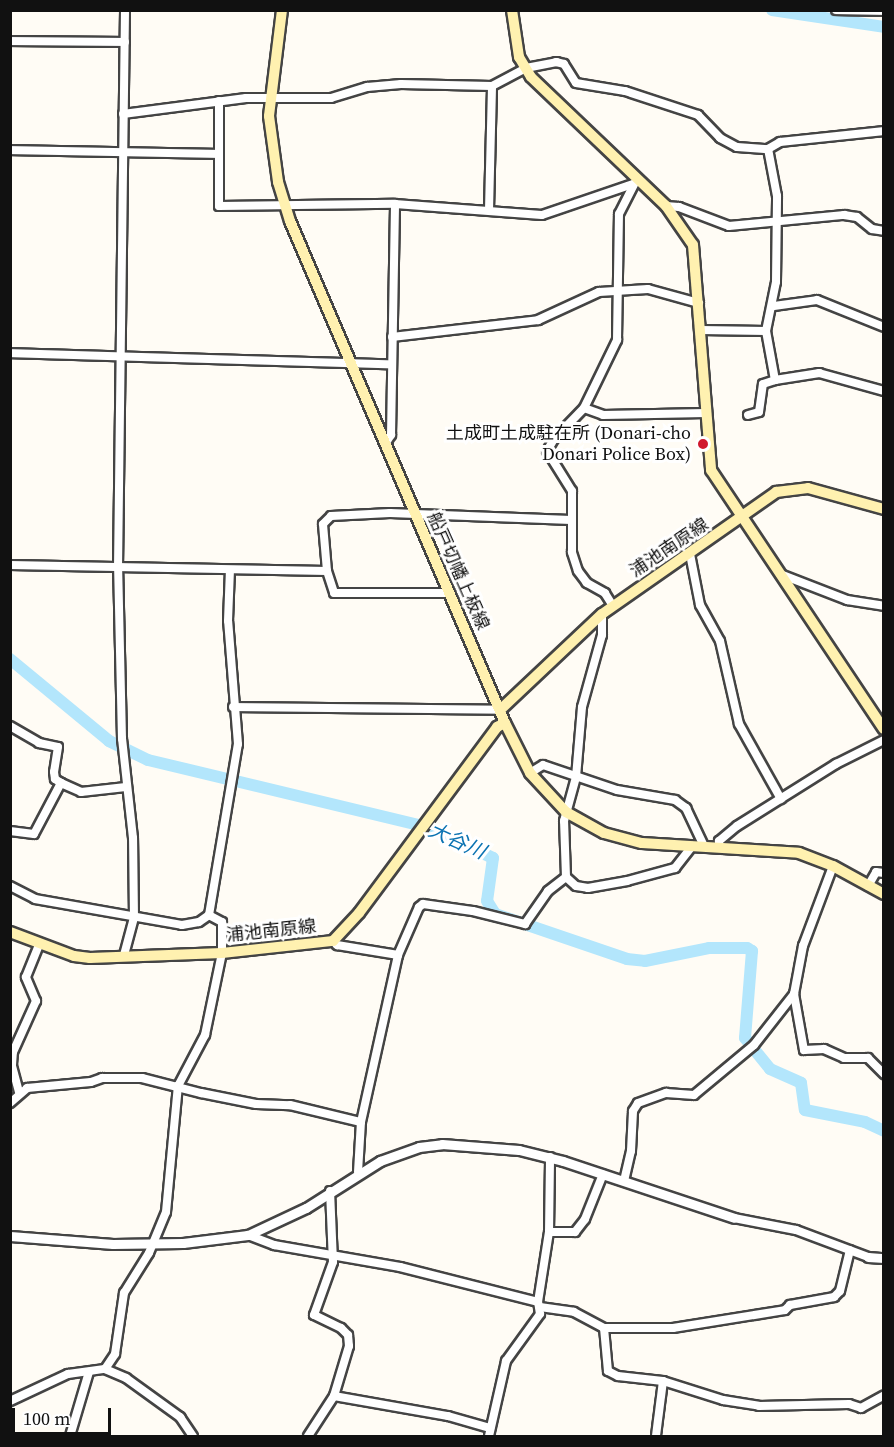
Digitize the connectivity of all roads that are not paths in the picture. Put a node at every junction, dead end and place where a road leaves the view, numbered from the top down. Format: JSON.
{"nodes":[{"id":1,"x":125,"y":10,"type":"edge"},
{"id":2,"x":282,"y":10,"type":"edge"},
{"id":3,"x":512,"y":10,"type":"edge"},
{"id":4,"x":836,"y":10,"type":"edge"},
{"id":5,"x":879,"y":11,"type":"edge"},
{"id":6,"x":10,"y":41,"type":"edge"},
{"id":7,"x":125,"y":42,"type":"junction"},
{"id":8,"x":526,"y":68,"type":"junction"},
{"id":9,"x":492,"y":86,"type":"junction"},
{"id":10,"x":270,"y":98,"type":"junction"},
{"id":11,"x":219,"y":101,"type":"junction"},
{"id":12,"x":123,"y":114,"type":"junction"},
{"id":13,"x":884,"y":132,"type":"edge"},
{"id":14,"x":768,"y":148,"type":"junction"},
{"id":15,"x":10,"y":150,"type":"edge"},
{"id":16,"x":123,"y":152,"type":"junction"},
{"id":17,"x":218,"y":154,"type":"junction"},
{"id":18,"x":636,"y":182,"type":"junction"},
{"id":19,"x":394,"y":204,"type":"junction"},
{"id":20,"x":285,"y":205,"type":"junction"},
{"id":21,"x":666,"y":206,"type":"junction"},
{"id":22,"x":489,"y":210,"type":"junction"},
{"id":23,"x":774,"y":220,"type":"junction"},
{"id":24,"x":884,"y":231,"type":"edge"},
{"id":25,"x":618,"y":291,"type":"junction"},
{"id":26,"x":699,"y":303,"type":"junction"},
{"id":27,"x":774,"y":306,"type":"junction"},
{"id":28,"x":884,"y":327,"type":"edge"},
{"id":29,"x":701,"y":330,"type":"junction"},
{"id":30,"x":766,"y":331,"type":"junction"},
{"id":31,"x":392,"y":337,"type":"junction"},
{"id":32,"x":10,"y":353,"type":"edge"},
{"id":33,"x":120,"y":355,"type":"junction"},
{"id":34,"x":351,"y":363,"type":"junction"},
{"id":35,"x":391,"y":364,"type":"junction"},
{"id":36,"x":774,"y":380,"type":"junction"},
{"id":37,"x":884,"y":391,"type":"edge"},
{"id":38,"x":584,"y":408,"type":"junction"},
{"id":39,"x":706,"y":413,"type":"junction"},
{"id":40,"x":748,"y":415,"type":"dead end"},
{"id":41,"x":385,"y":444,"type":"junction"},
{"id":42,"x":884,"y":509,"type":"edge"},
{"id":43,"x":415,"y":513,"type":"junction"},
{"id":44,"x":744,"y":516,"type":"junction"},
{"id":45,"x":571,"y":520,"type":"junction"},
{"id":46,"x":690,"y":554,"type":"junction"},
{"id":47,"x":10,"y":565,"type":"edge"},
{"id":48,"x":118,"y":568,"type":"junction"},
{"id":49,"x":230,"y":570,"type":"junction"},
{"id":50,"x":327,"y":571,"type":"junction"},
{"id":51,"x":780,"y":574,"type":"junction"},
{"id":52,"x":450,"y":593,"type":"junction"},
{"id":53,"x":613,"y":606,"type":"junction"},
{"id":54,"x":884,"y":606,"type":"edge"},
{"id":55,"x":602,"y":614,"type":"junction"},
{"id":56,"x":233,"y":707,"type":"junction"},
{"id":57,"x":500,"y":710,"type":"junction"},
{"id":58,"x":505,"y":723,"type":"junction"},
{"id":59,"x":10,"y":726,"type":"edge"},
{"id":60,"x":884,"y":729,"type":"edge"},
{"id":61,"x":884,"y":740,"type":"edge"},
{"id":62,"x":530,"y":773,"type":"junction"},
{"id":63,"x":576,"y":777,"type":"junction"},
{"id":64,"x":61,"y":783,"type":"junction"},
{"id":65,"x":126,"y":787,"type":"junction"},
{"id":66,"x":781,"y":799,"type":"junction"},
{"id":67,"x":566,"y":812,"type":"junction"},
{"id":68,"x":10,"y":831,"type":"edge"},
{"id":69,"x":692,"y":846,"type":"junction"},
{"id":70,"x":704,"y":846,"type":"junction"},
{"id":71,"x":719,"y":847,"type":"junction"},
{"id":72,"x":833,"y":866,"type":"junction"},
{"id":73,"x":884,"y":873,"type":"edge"},
{"id":74,"x":566,"y":877,"type":"junction"},
{"id":75,"x":10,"y":886,"type":"edge"},
{"id":76,"x":868,"y":886,"type":"junction"},
{"id":77,"x":884,"y":894,"type":"edge"},
{"id":78,"x":209,"y":915,"type":"junction"},
{"id":79,"x":134,"y":917,"type":"junction"},
{"id":80,"x":10,"y":932,"type":"edge"},
{"id":81,"x":333,"y":941,"type":"junction"},
{"id":82,"x":40,"y":943,"type":"junction"},
{"id":83,"x":222,"y":953,"type":"junction"},
{"id":84,"x":124,"y":955,"type":"junction"},
{"id":85,"x":398,"y":955,"type":"junction"},
{"id":86,"x":794,"y":994,"type":"junction"},
{"id":87,"x":884,"y":1074,"type":"edge"},
{"id":88,"x":178,"y":1086,"type":"junction"},
{"id":89,"x":19,"y":1092,"type":"junction"},
{"id":90,"x":10,"y":1103,"type":"edge"},
{"id":91,"x":361,"y":1122,"type":"junction"},
{"id":92,"x":550,"y":1157,"type":"junction"},
{"id":93,"x":358,"y":1172,"type":"junction"},
{"id":94,"x":603,"y":1174,"type":"junction"},
{"id":95,"x":624,"y":1181,"type":"junction"},
{"id":96,"x":330,"y":1191,"type":"junction"},
{"id":97,"x":734,"y":1218,"type":"joint"},
{"id":98,"x":549,"y":1232,"type":"junction"},
{"id":99,"x":248,"y":1235,"type":"junction"},
{"id":100,"x":10,"y":1236,"type":"edge"},
{"id":101,"x":154,"y":1244,"type":"junction"},
{"id":102,"x":850,"y":1250,"type":"junction"},
{"id":103,"x":333,"y":1256,"type":"junction"},
{"id":104,"x":868,"y":1257,"type":"joint"},
{"id":105,"x":884,"y":1258,"type":"edge"},
{"id":106,"x":539,"y":1304,"type":"junction"},
{"id":107,"x":604,"y":1328,"type":"junction"},
{"id":108,"x":105,"y":1369,"type":"junction"},
{"id":109,"x":88,"y":1372,"type":"junction"},
{"id":110,"x":663,"y":1381,"type":"junction"},
{"id":111,"x":884,"y":1395,"type":"edge"},
{"id":112,"x":334,"y":1396,"type":"junction"},
{"id":113,"x":10,"y":1401,"type":"edge"},
{"id":114,"x":489,"y":1432,"type":"edge"},
{"id":115,"x":70,"y":1437,"type":"edge"},
{"id":116,"x":193,"y":1437,"type":"edge"},
{"id":117,"x":308,"y":1437,"type":"edge"},
{"id":118,"x":656,"y":1437,"type":"edge"}],
"edges":[{"from":1,"to":7,"type":"street"},
{"from":2,"to":10,"type":"main road","name":"船戸切幡上板線"},
{"from":3,"to":8,"type":"main road"},
{"from":4,"to":5,"type":"street"},
{"from":6,"to":7,"type":"street"},
{"from":7,"to":12,"type":"street"},
{"from":8,"to":9,"type":"street"},
{"from":8,"to":14,"type":"street"},
{"from":8,"to":18,"type":"main road"},
{"from":9,"to":10,"type":"street"},
{"from":9,"to":22,"type":"street"},
{"from":10,"to":11,"type":"street"},
{"from":10,"to":20,"type":"main road","name":"船戸切幡上板線"},
{"from":11,"to":12,"type":"street"},
{"from":11,"to":17,"type":"street"},
{"from":12,"to":16,"type":"street"},
{"from":13,"to":14,"type":"street"},
{"from":14,"to":23,"type":"street"},
{"from":15,"to":16,"type":"street"},
{"from":16,"to":17,"type":"street"},
{"from":16,"to":33,"type":"street"},
{"from":17,"to":20,"type":"street"},
{"from":18,"to":21,"type":"main road"},
{"from":18,"to":22,"type":"street"},
{"from":18,"to":25,"type":"street"},
{"from":19,"to":20,"type":"street"},
{"from":19,"to":22,"type":"street"},
{"from":19,"to":31,"type":"street"},
{"from":20,"to":34,"type":"main road","name":"船戸切幡上板線"},
{"from":21,"to":23,"type":"street"},
{"from":21,"to":26,"type":"main road"},
{"from":23,"to":24,"type":"street"},
{"from":23,"to":27,"type":"street"},
{"from":25,"to":26,"type":"street"},
{"from":25,"to":31,"type":"street"},
{"from":25,"to":38,"type":"street"},
{"from":26,"to":29,"type":"main road"},
{"from":27,"to":28,"type":"street"},
{"from":27,"to":30,"type":"street"},
{"from":29,"to":30,"type":"street"},
{"from":29,"to":39,"type":"main road"},
{"from":30,"to":36,"type":"street"},
{"from":31,"to":35,"type":"street"},
{"from":32,"to":33,"type":"street"},
{"from":33,"to":34,"type":"street"},
{"from":33,"to":48,"type":"street"},
{"from":34,"to":35,"type":"street"},
{"from":34,"to":41,"type":"main road","name":"船戸切幡上板線"},
{"from":35,"to":41,"type":"street"},
{"from":36,"to":37,"type":"street"},
{"from":36,"to":40,"type":"street"},
{"from":38,"to":39,"type":"street"},
{"from":38,"to":45,"type":"street"},
{"from":39,"to":44,"type":"main road"},
{"from":41,"to":43,"type":"main road","name":"船戸切幡上板線"},
{"from":42,"to":44,"type":"main road","name":"浦池南原線"},
{"from":43,"to":45,"type":"street"},
{"from":43,"to":50,"type":"street"},
{"from":43,"to":52,"type":"main road","name":"船戸切幡上板線"},
{"from":44,"to":46,"type":"main road","name":"浦池南原線"},
{"from":44,"to":51,"type":"main road"},
{"from":45,"to":53,"type":"street"},
{"from":46,"to":53,"type":"main road","name":"浦池南原線"},
{"from":46,"to":66,"type":"street"},
{"from":47,"to":48,"type":"street"},
{"from":48,"to":49,"type":"street"},
{"from":48,"to":65,"type":"street"},
{"from":49,"to":50,"type":"street"},
{"from":49,"to":56,"type":"street"},
{"from":50,"to":52,"type":"street"},
{"from":51,"to":54,"type":"street"},
{"from":51,"to":60,"type":"main road"},
{"from":52,"to":57,"type":"main road","name":"船戸切幡上板線"},
{"from":53,"to":55,"type":"main road","name":"浦池南原線"},
{"from":55,"to":57,"type":"main road","name":"浦池南原線"},
{"from":55,"to":63,"type":"street"},
{"from":56,"to":57,"type":"street"},
{"from":56,"to":78,"type":"street"},
{"from":57,"to":58,"type":"main road","name":"船戸切幡上板線"},
{"from":58,"to":62,"type":"main road","name":"船戸切幡上板線"},
{"from":58,"to":81,"type":"main road","name":"浦池南原線"},
{"from":59,"to":64,"type":"street"},
{"from":61,"to":66,"type":"street"},
{"from":62,"to":63,"type":"street"},
{"from":62,"to":67,"type":"main road","name":"船戸切幡上板線"},
{"from":63,"to":67,"type":"street"},
{"from":63,"to":70,"type":"street"},
{"from":64,"to":65,"type":"street"},
{"from":64,"to":68,"type":"street"},
{"from":65,"to":79,"type":"street"},
{"from":66,"to":71,"type":"street"},
{"from":67,"to":69,"type":"main road","name":"船戸切幡上板線"},
{"from":67,"to":74,"type":"street"},
{"from":69,"to":70,"type":"main road","name":"船戸切幡上板線"},
{"from":69,"to":74,"type":"street"},
{"from":70,"to":71,"type":"main road","name":"船戸切幡上板線"},
{"from":71,"to":72,"type":"main road","name":"船戸切幡上板線"},
{"from":72,"to":76,"type":"main road","name":"船戸切幡上板線"},
{"from":72,"to":86,"type":"street"},
{"from":73,"to":76,"type":"street"},
{"from":74,"to":85,"type":"street"},
{"from":75,"to":79,"type":"street"},
{"from":76,"to":77,"type":"main road","name":"船戸切幡上板線"},
{"from":78,"to":79,"type":"street"},
{"from":78,"to":83,"type":"street"},
{"from":79,"to":84,"type":"street"},
{"from":80,"to":82,"type":"main road","name":"浦池南原線"},
{"from":81,"to":83,"type":"main road","name":"浦池南原線"},
{"from":81,"to":85,"type":"street"},
{"from":82,"to":84,"type":"main road","name":"浦池南原線"},
{"from":82,"to":89,"type":"street"},
{"from":83,"to":84,"type":"main road","name":"浦池南原線"},
{"from":83,"to":88,"type":"street"},
{"from":85,"to":91,"type":"street"},
{"from":86,"to":87,"type":"street"},
{"from":86,"to":95,"type":"street"},
{"from":88,"to":89,"type":"street"},
{"from":88,"to":91,"type":"street"},
{"from":88,"to":101,"type":"street"},
{"from":89,"to":90,"type":"street"},
{"from":91,"to":93,"type":"street"},
{"from":92,"to":93,"type":"street"},
{"from":92,"to":94,"type":"street"},
{"from":92,"to":98,"type":"street"},
{"from":93,"to":96,"type":"street"},
{"from":94,"to":95,"type":"street"},
{"from":94,"to":98,"type":"street"},
{"from":95,"to":97,"type":"street"},
{"from":96,"to":99,"type":"street"},
{"from":96,"to":103,"type":"street"},
{"from":97,"to":102,"type":"street"},
{"from":98,"to":106,"type":"street"},
{"from":99,"to":101,"type":"street"},
{"from":99,"to":103,"type":"street"},
{"from":100,"to":101,"type":"street"},
{"from":101,"to":108,"type":"street"},
{"from":102,"to":104,"type":"street"},
{"from":102,"to":107,"type":"street"},
{"from":103,"to":106,"type":"street"},
{"from":103,"to":112,"type":"street"},
{"from":104,"to":105,"type":"street"},
{"from":106,"to":107,"type":"street"},
{"from":106,"to":114,"type":"street"},
{"from":107,"to":110,"type":"street"},
{"from":108,"to":109,"type":"street"},
{"from":108,"to":116,"type":"street"},
{"from":109,"to":113,"type":"street"},
{"from":109,"to":115,"type":"street"},
{"from":110,"to":111,"type":"street"},
{"from":110,"to":118,"type":"street"},
{"from":112,"to":114,"type":"street"},
{"from":112,"to":117,"type":"street"}]}
